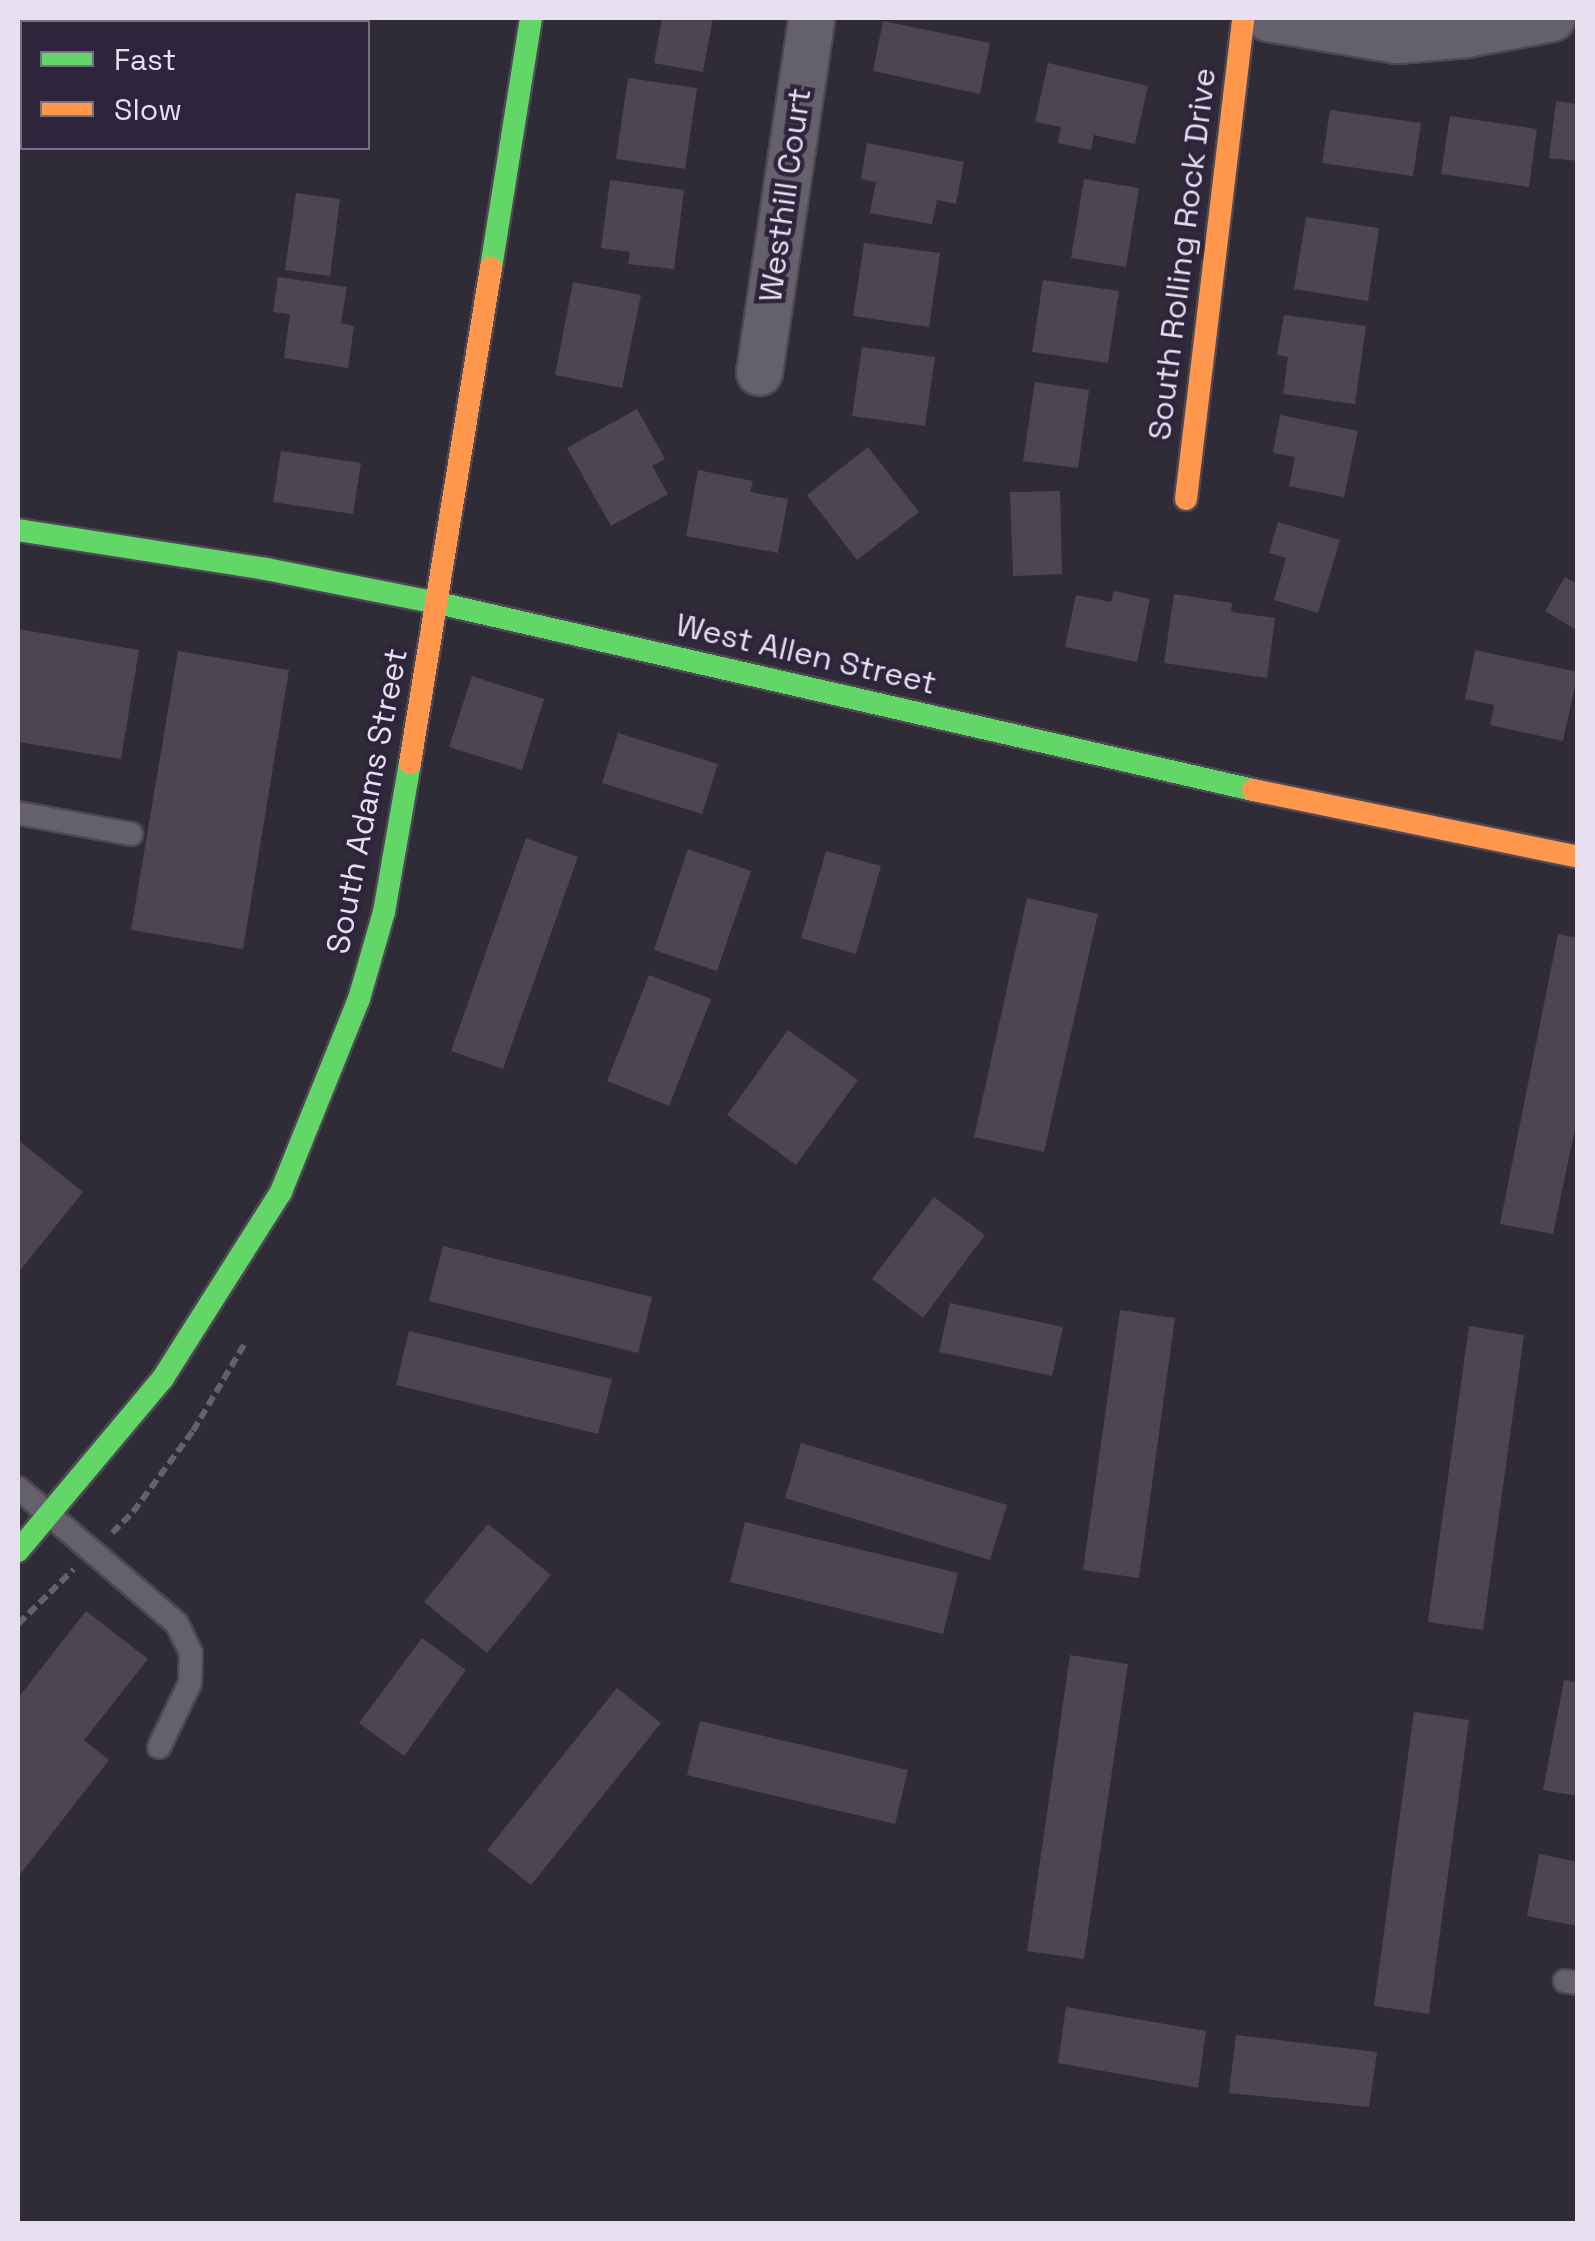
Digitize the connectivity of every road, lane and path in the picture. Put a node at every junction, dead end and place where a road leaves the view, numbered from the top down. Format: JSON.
{"nodes":[{"id":1,"x":530,"y":18,"type":"edge"},
{"id":2,"x":810,"y":18,"type":"edge"},
{"id":3,"x":1243,"y":18,"type":"edge"},
{"id":4,"x":1268,"y":18,"type":"edge"},
{"id":5,"x":1552,"y":18,"type":"edge"},
{"id":6,"x":760,"y":372,"type":"dead end"},
{"id":7,"x":1186,"y":499,"type":"dead end"},
{"id":8,"x":18,"y":530,"type":"edge"},
{"id":9,"x":438,"y":603,"type":"junction"},
{"id":10,"x":18,"y":814,"type":"edge"},
{"id":11,"x":131,"y":834,"type":"dead end"},
{"id":12,"x":1578,"y":856,"type":"edge"},
{"id":13,"x":18,"y":1488,"type":"edge"},
{"id":14,"x":50,"y":1512,"type":"junction"},
{"id":15,"x":18,"y":1551,"type":"edge"},
{"id":16,"x":159,"y":1747,"type":"dead end"}],
"edges":[{"from":1,"to":9,"type":"street","name":"South Adams Street"},
{"from":2,"to":6,"type":"street","name":"Westhill Court"},
{"from":3,"to":7,"type":"street","name":"South Rolling Rock Drive"},
{"from":4,"to":5,"type":"street"},
{"from":8,"to":9,"type":"street","name":"West Allen Street"},
{"from":9,"to":12,"type":"street","name":"West Allen Street"},
{"from":9,"to":14,"type":"street","name":"South Adams Street"},
{"from":10,"to":11,"type":"lane"},
{"from":13,"to":14,"type":"lane"},
{"from":14,"to":15,"type":"street","name":"South Adams Street"},
{"from":14,"to":16,"type":"lane"}]}
